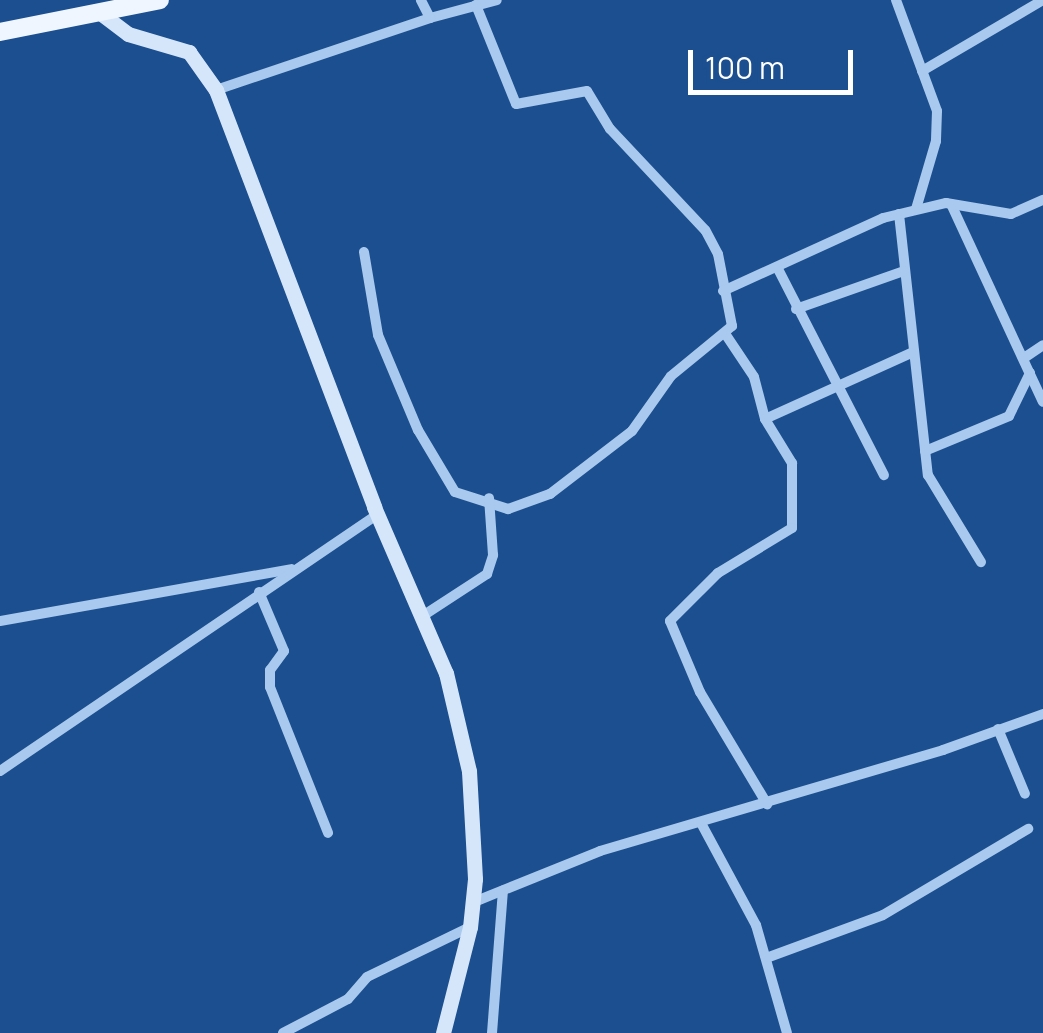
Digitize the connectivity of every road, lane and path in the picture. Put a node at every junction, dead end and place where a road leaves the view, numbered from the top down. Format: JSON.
{"nodes":[{"id":1,"x":421,"y":0,"type":"edge"},
{"id":2,"x":497,"y":0,"type":"edge"},
{"id":3,"x":896,"y":0,"type":"edge"},
{"id":4,"x":1043,"y":0,"type":"edge"},
{"id":5,"x":157,"y":1,"type":"edge"},
{"id":6,"x":476,"y":6,"type":"junction"},
{"id":7,"x":103,"y":15,"type":"junction"},
{"id":8,"x":430,"y":18,"type":"junction"},
{"id":9,"x":0,"y":32,"type":"edge"},
{"id":10,"x":922,"y":71,"type":"junction"},
{"id":11,"x":216,"y":90,"type":"junction"},
{"id":12,"x":1043,"y":200,"type":"edge"},
{"id":13,"x":951,"y":204,"type":"junction"},
{"id":14,"x":916,"y":209,"type":"junction"},
{"id":15,"x":899,"y":214,"type":"junction"},
{"id":16,"x":364,"y":252,"type":"dead end"},
{"id":17,"x":777,"y":267,"type":"junction"},
{"id":18,"x":904,"y":271,"type":"junction"},
{"id":19,"x":723,"y":290,"type":"junction"},
{"id":20,"x":796,"y":309,"type":"junction"},
{"id":21,"x":726,"y":334,"type":"junction"},
{"id":22,"x":1043,"y":345,"type":"edge"},
{"id":23,"x":911,"y":353,"type":"junction"},
{"id":24,"x":1024,"y":358,"type":"junction"},
{"id":25,"x":1030,"y":373,"type":"junction"},
{"id":26,"x":833,"y":385,"type":"junction"},
{"id":27,"x":1043,"y":402,"type":"edge"},
{"id":28,"x":765,"y":419,"type":"junction"},
{"id":29,"x":925,"y":451,"type":"junction"},
{"id":30,"x":884,"y":475,"type":"dead end"},
{"id":31,"x":489,"y":498,"type":"junction"},
{"id":32,"x":377,"y":516,"type":"junction"},
{"id":33,"x":981,"y":562,"type":"dead end"},
{"id":34,"x":296,"y":568,"type":"junction"},
{"id":35,"x":259,"y":592,"type":"junction"},
{"id":36,"x":422,"y":618,"type":"junction"},
{"id":37,"x":0,"y":621,"type":"edge"},
{"id":38,"x":1043,"y":714,"type":"edge"},
{"id":39,"x":998,"y":729,"type":"junction"},
{"id":40,"x":0,"y":771,"type":"edge"},
{"id":41,"x":1025,"y":794,"type":"dead end"},
{"id":42,"x":768,"y":804,"type":"junction"},
{"id":43,"x":701,"y":823,"type":"junction"},
{"id":44,"x":1028,"y":829,"type":"dead end"},
{"id":45,"x":328,"y":834,"type":"dead end"},
{"id":46,"x":504,"y":890,"type":"junction"},
{"id":47,"x":474,"y":902,"type":"junction"},
{"id":48,"x":470,"y":926,"type":"junction"},
{"id":49,"x":768,"y":957,"type":"junction"},
{"id":50,"x":284,"y":1033,"type":"edge"},
{"id":51,"x":443,"y":1033,"type":"edge"},
{"id":52,"x":492,"y":1033,"type":"edge"},
{"id":53,"x":787,"y":1033,"type":"edge"}],
"edges":[{"from":1,"to":8,"type":"street"},
{"from":2,"to":6,"type":"street"},
{"from":3,"to":10,"type":"street"},
{"from":4,"to":10,"type":"street"},
{"from":5,"to":7,"type":"main road"},
{"from":6,"to":8,"type":"street"},
{"from":6,"to":19,"type":"street"},
{"from":7,"to":9,"type":"main road"},
{"from":7,"to":11,"type":"main road"},
{"from":8,"to":11,"type":"street"},
{"from":10,"to":14,"type":"street"},
{"from":11,"to":32,"type":"main road"},
{"from":12,"to":13,"type":"street"},
{"from":13,"to":14,"type":"street"},
{"from":13,"to":24,"type":"street"},
{"from":14,"to":15,"type":"street"},
{"from":15,"to":17,"type":"street"},
{"from":15,"to":18,"type":"street"},
{"from":16,"to":31,"type":"street"},
{"from":17,"to":19,"type":"street"},
{"from":17,"to":20,"type":"street"},
{"from":18,"to":20,"type":"street"},
{"from":18,"to":23,"type":"street"},
{"from":19,"to":21,"type":"street"},
{"from":20,"to":26,"type":"street"},
{"from":21,"to":28,"type":"street"},
{"from":21,"to":31,"type":"street"},
{"from":22,"to":24,"type":"street"},
{"from":23,"to":26,"type":"street"},
{"from":23,"to":29,"type":"street"},
{"from":24,"to":25,"type":"street"},
{"from":25,"to":27,"type":"street"},
{"from":25,"to":29,"type":"street"},
{"from":26,"to":28,"type":"street"},
{"from":26,"to":30,"type":"street"},
{"from":28,"to":42,"type":"street"},
{"from":29,"to":33,"type":"street"},
{"from":31,"to":36,"type":"street"},
{"from":32,"to":34,"type":"street"},
{"from":32,"to":36,"type":"main road"},
{"from":34,"to":35,"type":"street"},
{"from":34,"to":37,"type":"street"},
{"from":35,"to":40,"type":"street"},
{"from":35,"to":45,"type":"street"},
{"from":36,"to":47,"type":"main road"},
{"from":38,"to":39,"type":"street"},
{"from":39,"to":41,"type":"street"},
{"from":39,"to":42,"type":"street"},
{"from":42,"to":43,"type":"street"},
{"from":43,"to":46,"type":"street"},
{"from":43,"to":49,"type":"street"},
{"from":44,"to":49,"type":"street"},
{"from":46,"to":47,"type":"street"},
{"from":46,"to":52,"type":"street"},
{"from":47,"to":48,"type":"main road"},
{"from":48,"to":50,"type":"street"},
{"from":48,"to":51,"type":"main road"},
{"from":49,"to":53,"type":"street"}]}
